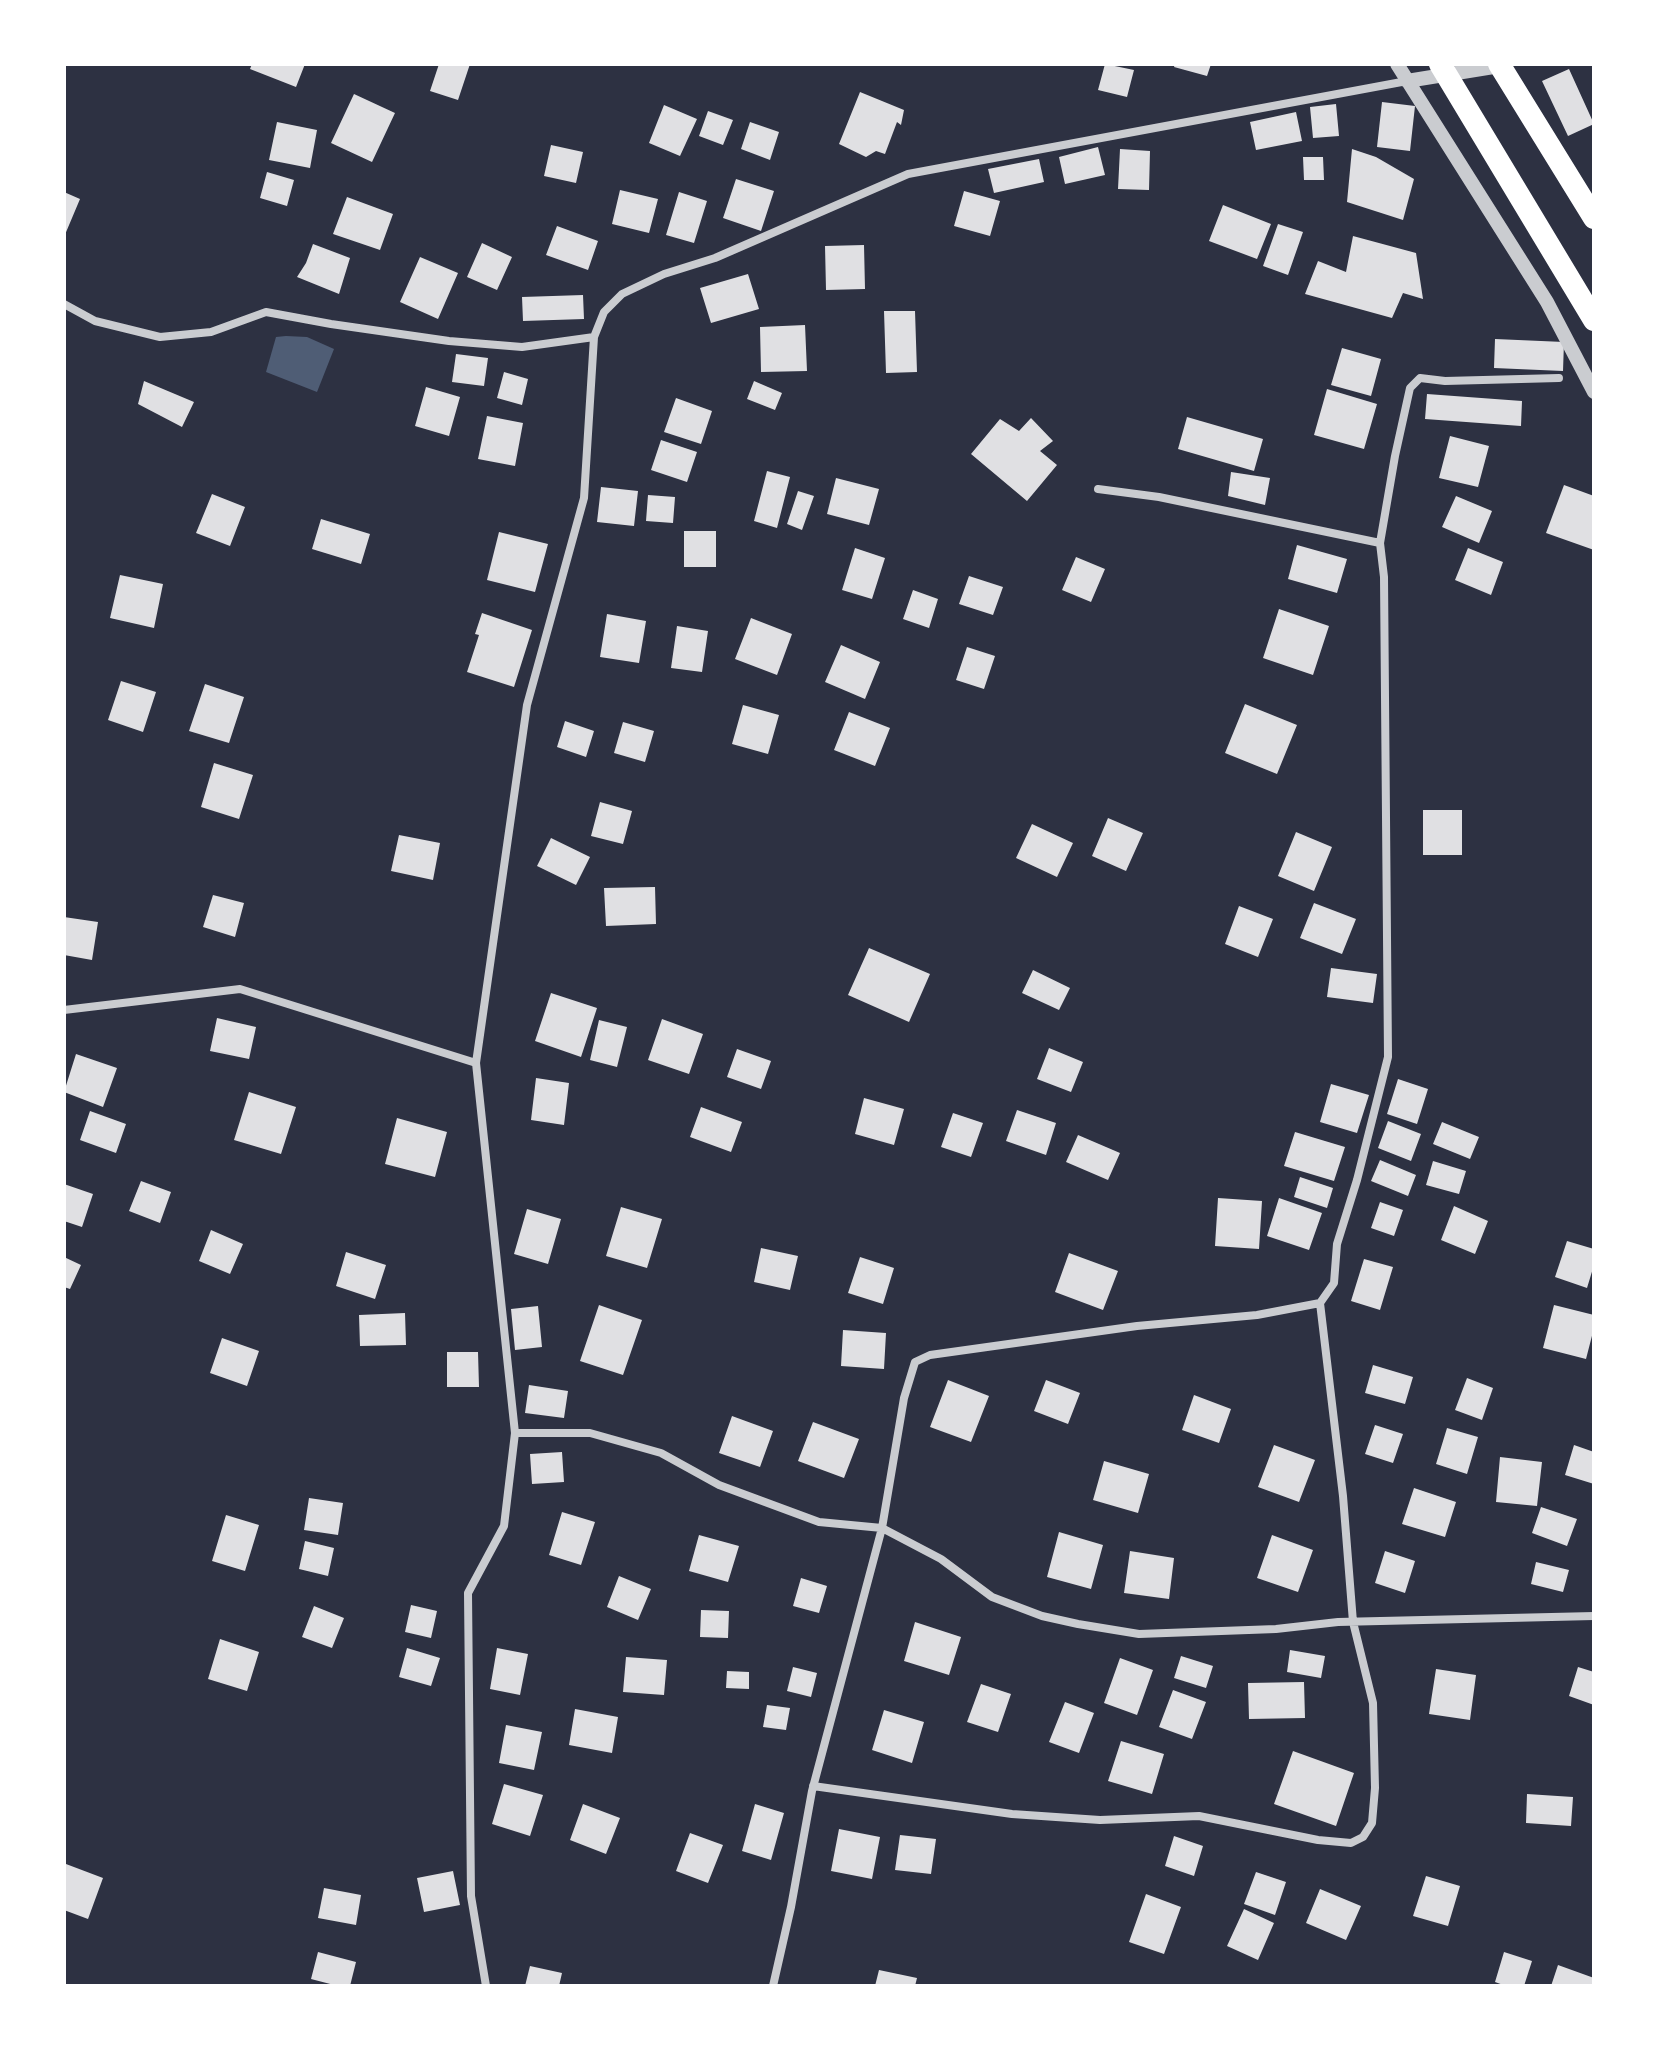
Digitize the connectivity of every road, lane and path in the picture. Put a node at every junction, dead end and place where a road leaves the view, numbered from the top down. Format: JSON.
{"nodes":[{"id":1,"x":1397,"y":64,"type":"edge"},
{"id":2,"x":1440,"y":64,"type":"edge"},
{"id":3,"x":1499,"y":64,"type":"edge"},
{"id":4,"x":1510,"y":64,"type":"edge"},
{"id":5,"x":1407,"y":81,"type":"junction"},
{"id":6,"x":1594,"y":218,"type":"edge"},
{"id":7,"x":64,"y":304,"type":"edge"},
{"id":8,"x":1594,"y":320,"type":"edge"},
{"id":9,"x":594,"y":337,"type":"junction"},
{"id":10,"x":1559,"y":378,"type":"dead end"},
{"id":11,"x":1594,"y":392,"type":"edge"},
{"id":12,"x":1098,"y":489,"type":"dead end"},
{"id":13,"x":1380,"y":543,"type":"junction"},
{"id":14,"x":64,"y":1010,"type":"edge"},
{"id":15,"x":476,"y":1063,"type":"junction"},
{"id":16,"x":1320,"y":1303,"type":"junction"},
{"id":17,"x":515,"y":1433,"type":"junction"},
{"id":18,"x":882,"y":1528,"type":"junction"},
{"id":19,"x":1594,"y":1616,"type":"edge"},
{"id":20,"x":1353,"y":1622,"type":"junction"},
{"id":21,"x":813,"y":1786,"type":"junction"},
{"id":22,"x":486,"y":1986,"type":"edge"},
{"id":23,"x":773,"y":1986,"type":"edge"}],
"edges":[{"from":1,"to":5,"type":"street"},
{"from":2,"to":8,"type":"highway"},
{"from":3,"to":6,"type":"highway"},
{"from":4,"to":5,"type":"street"},
{"from":5,"to":9,"type":"street"},
{"from":5,"to":11,"type":"street"},
{"from":7,"to":9,"type":"street"},
{"from":9,"to":15,"type":"street"},
{"from":10,"to":13,"type":"street"},
{"from":12,"to":13,"type":"street"},
{"from":13,"to":16,"type":"street"},
{"from":14,"to":15,"type":"street"},
{"from":15,"to":17,"type":"street"},
{"from":16,"to":18,"type":"street"},
{"from":16,"to":20,"type":"street"},
{"from":17,"to":18,"type":"street"},
{"from":17,"to":22,"type":"street"},
{"from":18,"to":20,"type":"street"},
{"from":18,"to":21,"type":"street"},
{"from":19,"to":20,"type":"street"},
{"from":20,"to":21,"type":"street"},
{"from":21,"to":23,"type":"street"}]}
